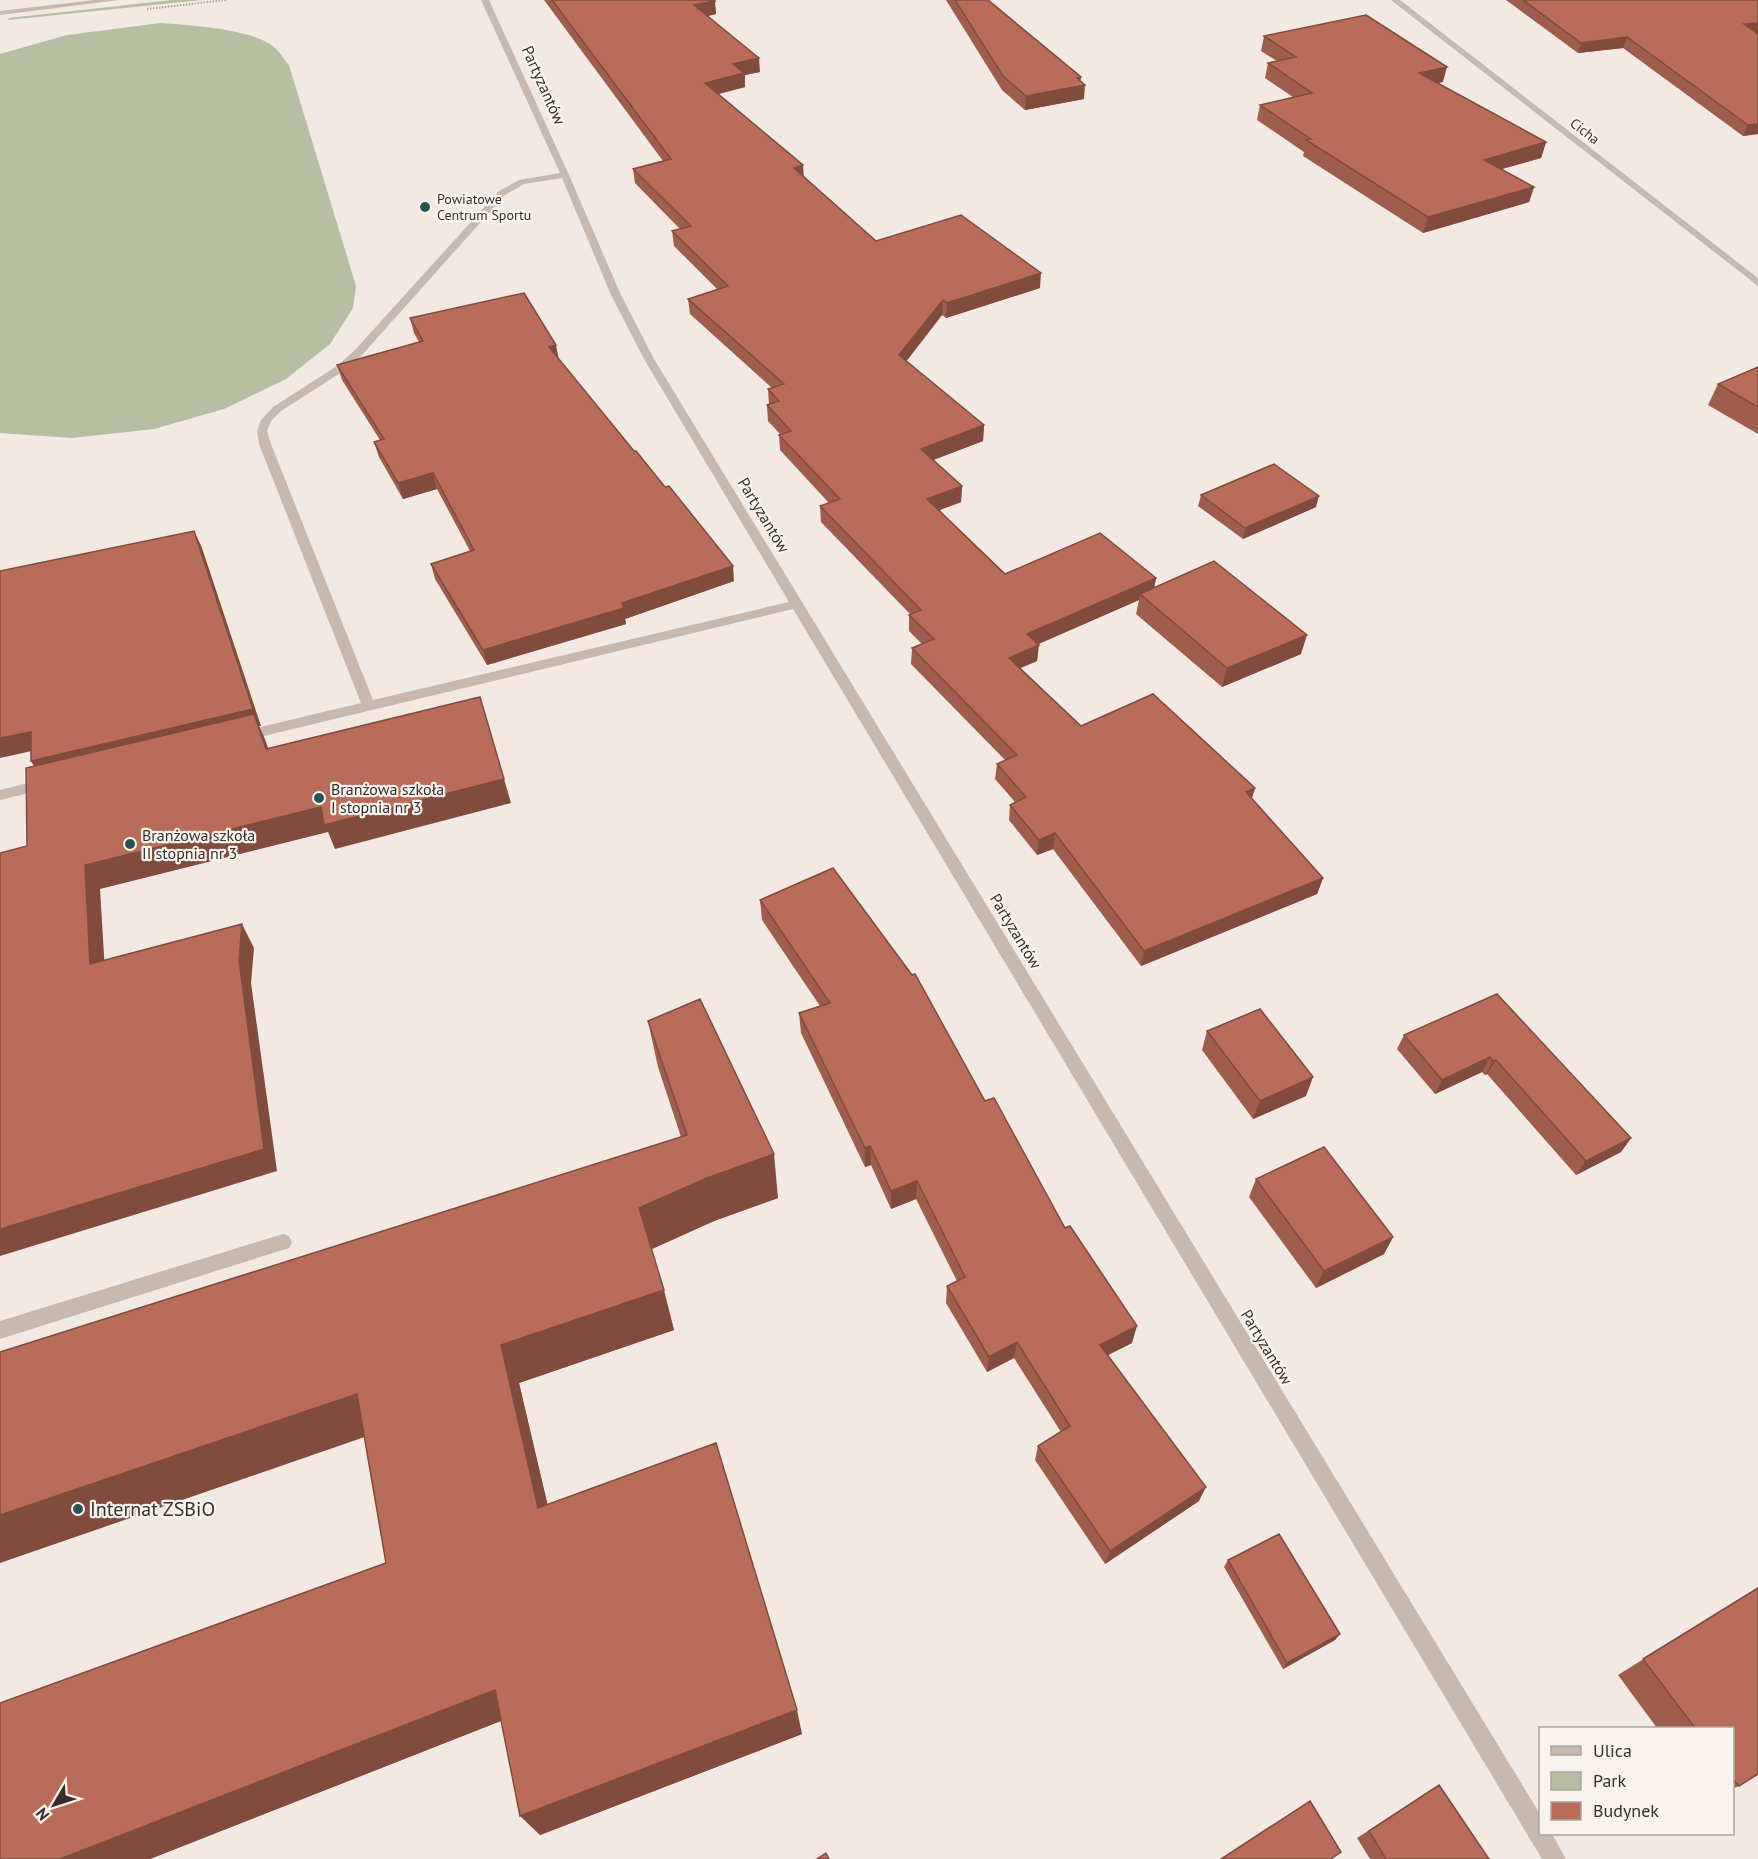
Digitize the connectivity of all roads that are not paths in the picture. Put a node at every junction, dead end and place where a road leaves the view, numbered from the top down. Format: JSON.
{"nodes":[{"id":1,"x":115,"y":0,"type":"edge"},
{"id":2,"x":485,"y":0,"type":"edge"},
{"id":3,"x":1395,"y":0,"type":"edge"},
{"id":4,"x":50,"y":4,"type":"edge"},
{"id":5,"x":0,"y":13,"type":"edge"},
{"id":6,"x":565,"y":175,"type":"junction"},
{"id":7,"x":1758,"y":283,"type":"edge"},
{"id":8,"x":797,"y":604,"type":"junction"},
{"id":9,"x":369,"y":706,"type":"junction"},
{"id":10,"x":231,"y":739,"type":"edge"},
{"id":11,"x":58,"y":781,"type":"edge"},
{"id":12,"x":0,"y":795,"type":"edge"},
{"id":13,"x":283,"y":1242,"type":"dead end"},
{"id":14,"x":0,"y":1330,"type":"edge"},
{"id":15,"x":1539,"y":1833,"type":"edge"},
{"id":16,"x":1541,"y":1835,"type":"edge"},
{"id":17,"x":1555,"y":1859,"type":"edge"}],
"edges":[{"from":1,"to":4,"type":"street"},
{"from":2,"to":6,"type":"street","name":"Partyzantów"},
{"from":3,"to":7,"type":"street","name":"Cicha"},
{"from":4,"to":5,"type":"street"},
{"from":6,"to":8,"type":"street","name":"Partyzantów"},
{"from":6,"to":9,"type":"street"},
{"from":8,"to":9,"type":"street"},
{"from":8,"to":15,"type":"street","name":"Partyzantów"},
{"from":9,"to":10,"type":"street"},
{"from":11,"to":12,"type":"street"},
{"from":13,"to":14,"type":"street"},
{"from":16,"to":17,"type":"street","name":"Partyzantów"}]}
